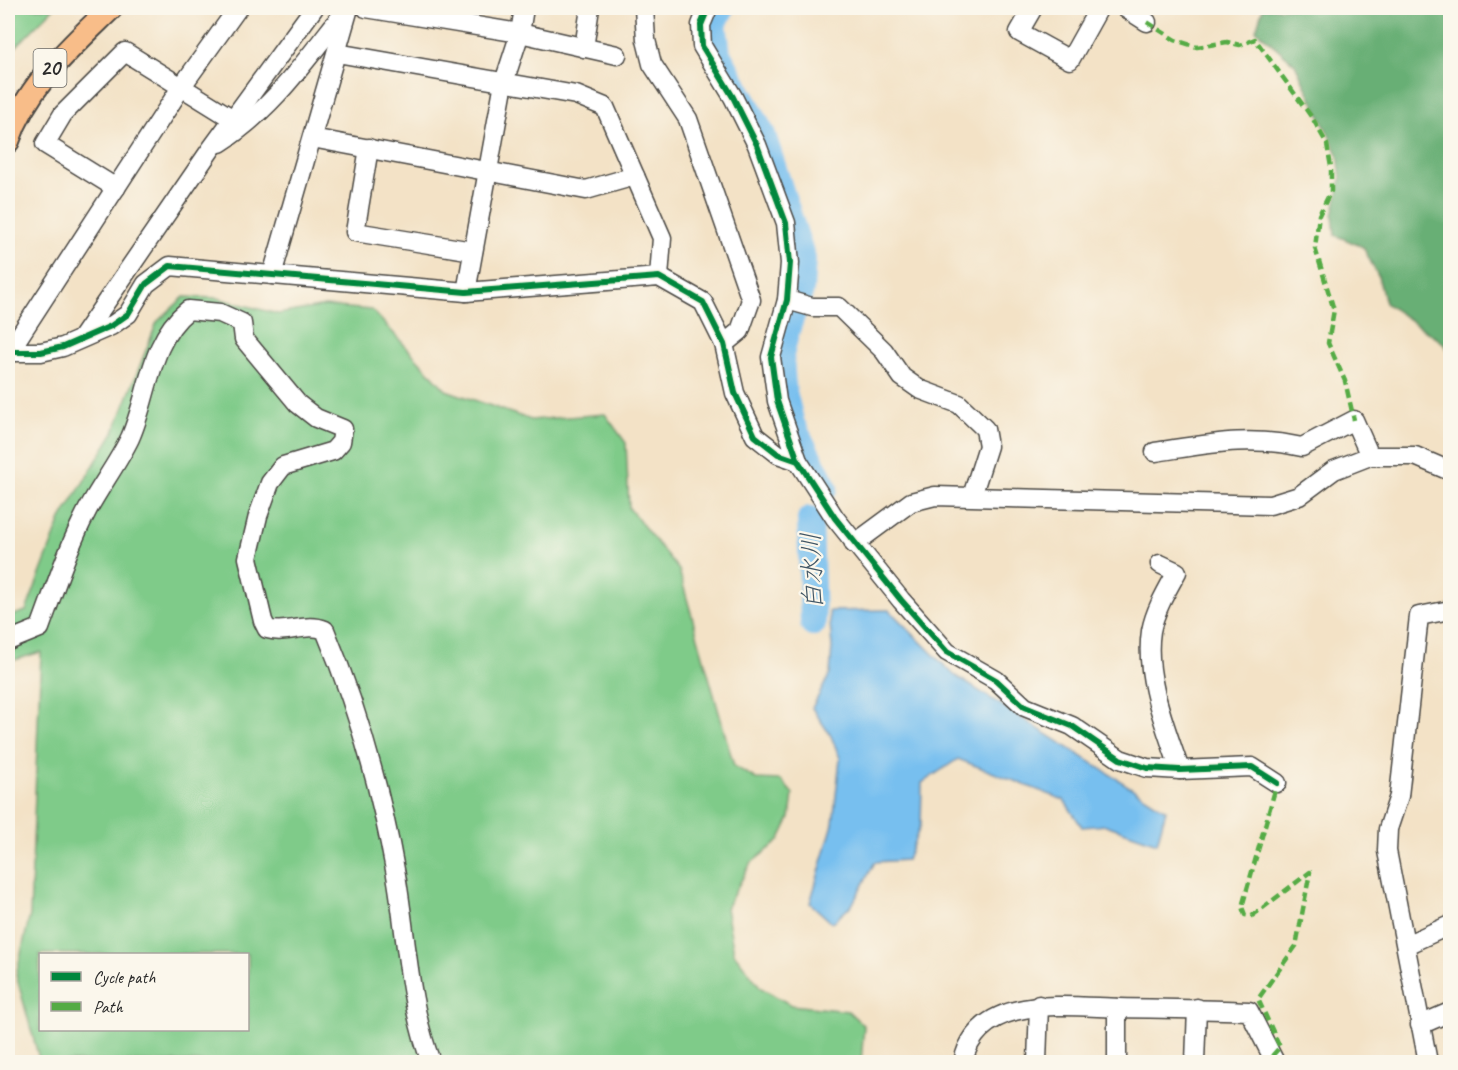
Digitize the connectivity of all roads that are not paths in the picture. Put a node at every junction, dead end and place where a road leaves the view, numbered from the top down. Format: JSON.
{"nodes":[{"id":1,"x":111,"y":8,"type":"edge"},
{"id":2,"x":238,"y":8,"type":"edge"},
{"id":3,"x":314,"y":8,"type":"edge"},
{"id":4,"x":349,"y":8,"type":"edge"},
{"id":5,"x":366,"y":8,"type":"edge"},
{"id":6,"x":524,"y":8,"type":"edge"},
{"id":7,"x":590,"y":8,"type":"edge"},
{"id":8,"x":644,"y":8,"type":"edge"},
{"id":9,"x":708,"y":8,"type":"edge"},
{"id":10,"x":1033,"y":8,"type":"edge"},
{"id":11,"x":1099,"y":8,"type":"edge"},
{"id":12,"x":1125,"y":8,"type":"edge"},
{"id":13,"x":1147,"y":22,"type":"dead end"},
{"id":14,"x":520,"y":33,"type":"junction"},
{"id":15,"x":584,"y":48,"type":"junction"},
{"id":16,"x":337,"y":53,"type":"junction"},
{"id":17,"x":616,"y":55,"type":"dead end"},
{"id":18,"x":504,"y":82,"type":"junction"},
{"id":19,"x":182,"y":86,"type":"junction"},
{"id":20,"x":232,"y":119,"type":"junction"},
{"id":21,"x":312,"y":138,"type":"junction"},
{"id":22,"x":8,"y":141,"type":"edge"},
{"id":23,"x":369,"y":148,"type":"junction"},
{"id":24,"x":211,"y":149,"type":"junction"},
{"id":25,"x":488,"y":171,"type":"junction"},
{"id":26,"x":635,"y":176,"type":"junction"},
{"id":27,"x":116,"y":188,"type":"junction"},
{"id":28,"x":473,"y":251,"type":"junction"},
{"id":29,"x":272,"y":275,"type":"junction"},
{"id":30,"x":659,"y":277,"type":"junction"},
{"id":31,"x":466,"y":292,"type":"junction"},
{"id":32,"x":787,"y":300,"type":"junction"},
{"id":33,"x":82,"y":337,"type":"junction"},
{"id":34,"x":724,"y":344,"type":"junction"},
{"id":35,"x":8,"y":352,"type":"edge"},
{"id":36,"x":1155,"y":452,"type":"dead end"},
{"id":37,"x":1370,"y":456,"type":"junction"},
{"id":38,"x":798,"y":461,"type":"junction"},
{"id":39,"x":1450,"y":471,"type":"edge"},
{"id":40,"x":972,"y":496,"type":"junction"},
{"id":41,"x":854,"y":543,"type":"junction"},
{"id":42,"x":1160,"y":564,"type":"dead end"},
{"id":43,"x":1450,"y":610,"type":"edge"},
{"id":44,"x":8,"y":641,"type":"edge"},
{"id":45,"x":1180,"y":770,"type":"junction"},
{"id":46,"x":1277,"y":783,"type":"dead end"},
{"id":47,"x":1450,"y":925,"type":"edge"},
{"id":48,"x":1406,"y":945,"type":"junction"},
{"id":49,"x":1040,"y":1005,"type":"junction"},
{"id":50,"x":1117,"y":1008,"type":"junction"},
{"id":51,"x":1197,"y":1008,"type":"junction"},
{"id":52,"x":1450,"y":1012,"type":"edge"},
{"id":53,"x":1420,"y":1025,"type":"junction"},
{"id":54,"x":431,"y":1062,"type":"edge"},
{"id":55,"x":963,"y":1062,"type":"edge"},
{"id":56,"x":1038,"y":1062,"type":"edge"},
{"id":57,"x":1117,"y":1062,"type":"edge"},
{"id":58,"x":1195,"y":1062,"type":"edge"},
{"id":59,"x":1275,"y":1062,"type":"edge"},
{"id":60,"x":1428,"y":1062,"type":"edge"}],
"edges":[{"from":1,"to":22,"type":"main road","number":"20"},
{"from":2,"to":19,"type":"street"},
{"from":3,"to":20,"type":"street"},
{"from":4,"to":16,"type":"street"},
{"from":4,"to":24,"type":"street"},
{"from":5,"to":14,"type":"street"},
{"from":6,"to":14,"type":"street"},
{"from":7,"to":15,"type":"street"},
{"from":8,"to":34,"type":"street"},
{"from":9,"to":32,"type":"street"},
{"from":10,"to":11,"type":"street"},
{"from":12,"to":13,"type":"street"},
{"from":14,"to":15,"type":"street"},
{"from":14,"to":18,"type":"street"},
{"from":15,"to":17,"type":"street"},
{"from":16,"to":18,"type":"street"},
{"from":16,"to":21,"type":"street"},
{"from":18,"to":25,"type":"street"},
{"from":18,"to":26,"type":"street"},
{"from":19,"to":20,"type":"street"},
{"from":19,"to":27,"type":"street"},
{"from":19,"to":27,"type":"street"},
{"from":20,"to":24,"type":"street"},
{"from":21,"to":23,"type":"street"},
{"from":21,"to":29,"type":"street"},
{"from":23,"to":25,"type":"street"},
{"from":23,"to":28,"type":"street"},
{"from":24,"to":33,"type":"street"},
{"from":25,"to":26,"type":"street"},
{"from":25,"to":28,"type":"street"},
{"from":26,"to":30,"type":"street"},
{"from":27,"to":35,"type":"street"},
{"from":28,"to":31,"type":"street"},
{"from":29,"to":31,"type":"street"},
{"from":29,"to":33,"type":"street"},
{"from":30,"to":31,"type":"street"},
{"from":30,"to":34,"type":"street"},
{"from":32,"to":38,"type":"street"},
{"from":32,"to":40,"type":"street"},
{"from":33,"to":35,"type":"street"},
{"from":34,"to":38,"type":"street"},
{"from":36,"to":37,"type":"street"},
{"from":37,"to":39,"type":"street"},
{"from":37,"to":40,"type":"street"},
{"from":38,"to":41,"type":"street"},
{"from":40,"to":41,"type":"street"},
{"from":41,"to":45,"type":"street"},
{"from":42,"to":45,"type":"street"},
{"from":43,"to":48,"type":"street"},
{"from":44,"to":54,"type":"street"},
{"from":45,"to":46,"type":"street"},
{"from":47,"to":48,"type":"street"},
{"from":48,"to":53,"type":"street"},
{"from":49,"to":50,"type":"street"},
{"from":49,"to":55,"type":"street"},
{"from":49,"to":56,"type":"street"},
{"from":50,"to":51,"type":"street"},
{"from":50,"to":57,"type":"street"},
{"from":51,"to":58,"type":"street"},
{"from":51,"to":59,"type":"street"},
{"from":52,"to":53,"type":"street"},
{"from":53,"to":60,"type":"street"}]}
